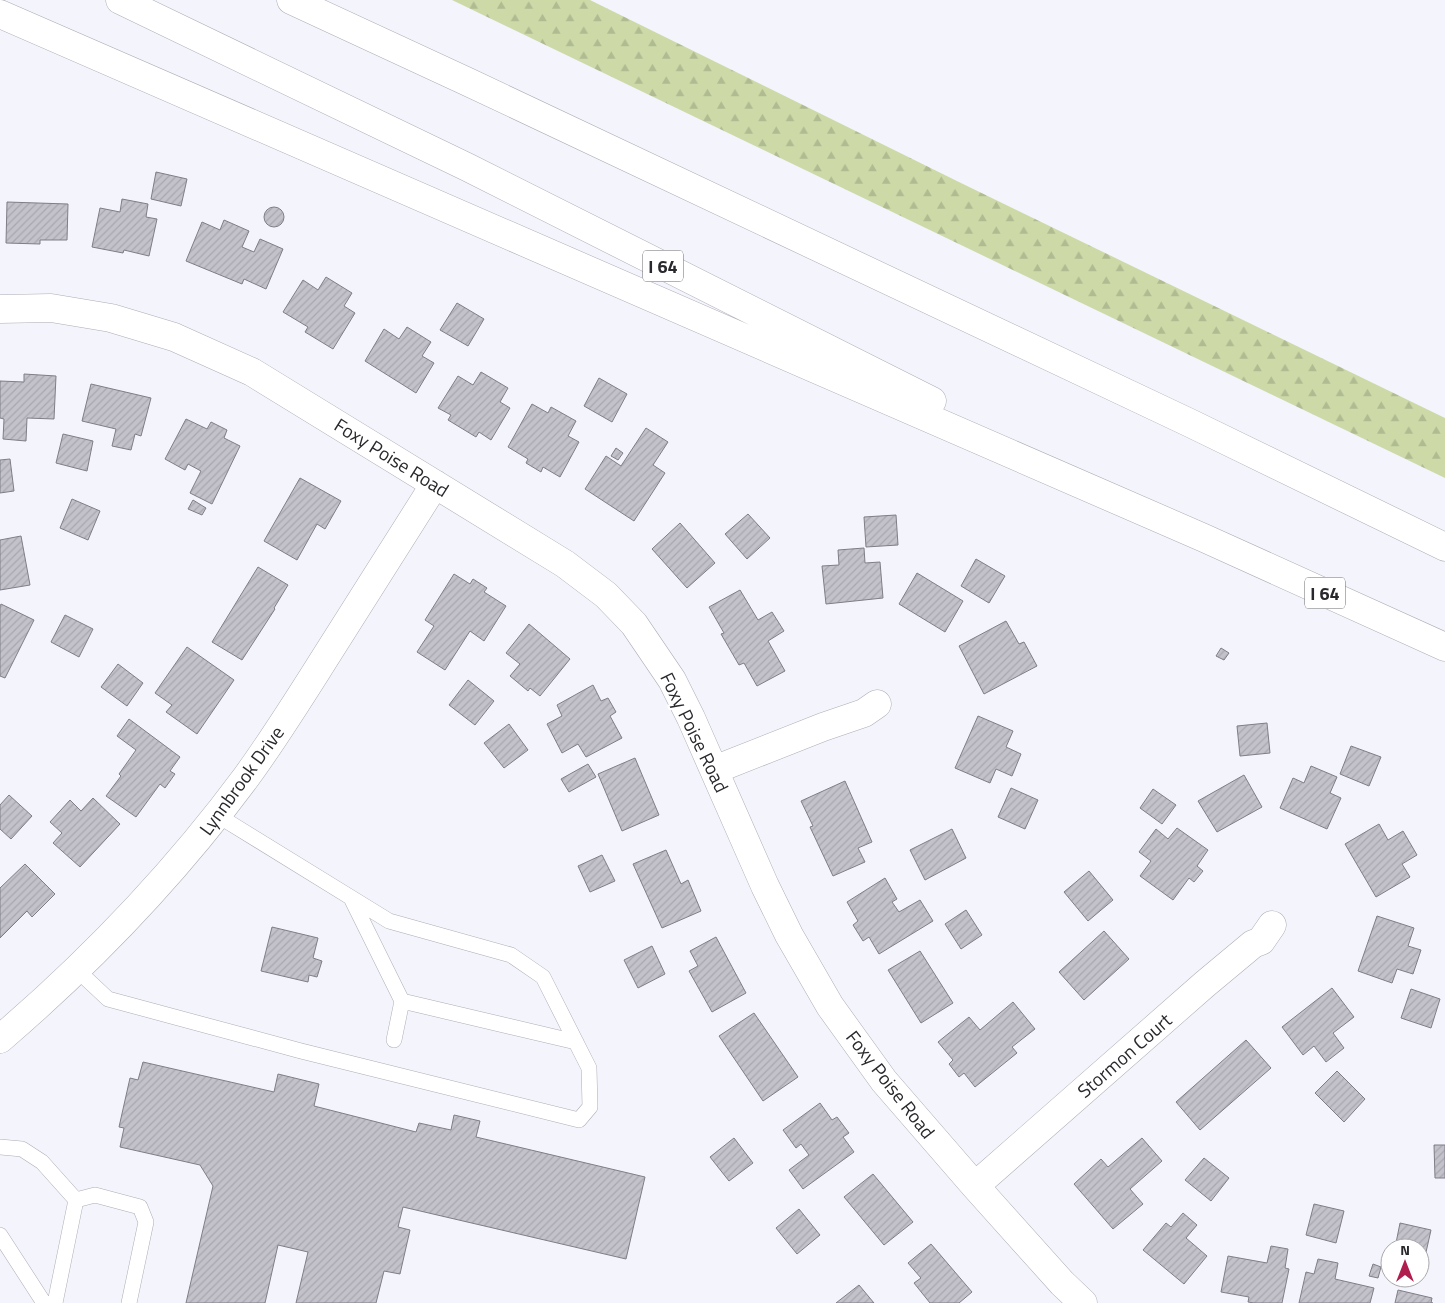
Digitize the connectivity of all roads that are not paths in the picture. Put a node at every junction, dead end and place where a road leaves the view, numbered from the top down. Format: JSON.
{"nodes":[{"id":1,"x":120,"y":0,"type":"edge"},
{"id":2,"x":291,"y":0,"type":"edge"},
{"id":3,"x":327,"y":0,"type":"edge"},
{"id":4,"x":0,"y":8,"type":"edge"},
{"id":5,"x":0,"y":14,"type":"edge"},
{"id":6,"x":468,"y":82,"type":"junction"},
{"id":7,"x":175,"y":91,"type":"junction"},
{"id":8,"x":0,"y":309,"type":"edge"},
{"id":9,"x":434,"y":484,"type":"junction"},
{"id":10,"x":1204,"y":538,"type":"junction"},
{"id":11,"x":1445,"y":547,"type":"edge"},
{"id":12,"x":1445,"y":648,"type":"edge"},
{"id":13,"x":877,"y":704,"type":"dead end"},
{"id":14,"x":714,"y":770,"type":"junction"},
{"id":15,"x":217,"y":815,"type":"junction"},
{"id":16,"x":352,"y":898,"type":"junction"},
{"id":17,"x":1272,"y":925,"type":"dead end"},
{"id":18,"x":76,"y":969,"type":"junction"},
{"id":19,"x":402,"y":1001,"type":"junction"},
{"id":20,"x":0,"y":1039,"type":"edge"},
{"id":21,"x":394,"y":1040,"type":"dead end"},
{"id":22,"x":576,"y":1042,"type":"junction"},
{"id":23,"x":0,"y":1147,"type":"edge"},
{"id":24,"x":975,"y":1186,"type":"junction"},
{"id":25,"x":76,"y":1200,"type":"junction"},
{"id":26,"x":0,"y":1235,"type":"edge"},
{"id":27,"x":44,"y":1303,"type":"edge"},
{"id":28,"x":55,"y":1303,"type":"edge"},
{"id":29,"x":128,"y":1303,"type":"edge"},
{"id":30,"x":1083,"y":1303,"type":"edge"}],
"edges":[{"from":1,"to":10,"type":"main road","number":"I 64"},
{"from":2,"to":6,"type":"main road"},
{"from":3,"to":6,"type":"main road"},
{"from":4,"to":7,"type":"main road"},
{"from":5,"to":7,"type":"main road"},
{"from":6,"to":11,"type":"main road"},
{"from":7,"to":10,"type":"main road"},
{"from":8,"to":9,"type":"main road","name":"Foxy Poise Road"},
{"from":9,"to":14,"type":"main road","name":"Foxy Poise Road"},
{"from":9,"to":15,"type":"main road","name":"Lynnbrook Drive"},
{"from":10,"to":12,"type":"main road","number":"I 64"},
{"from":13,"to":14,"type":"main road"},
{"from":14,"to":24,"type":"main road","name":"Foxy Poise Road"},
{"from":15,"to":16,"type":"lane"},
{"from":15,"to":18,"type":"main road","name":"Lynnbrook Drive"},
{"from":16,"to":19,"type":"lane"},
{"from":16,"to":22,"type":"lane"},
{"from":17,"to":24,"type":"main road","name":"Stormon Court"},
{"from":18,"to":20,"type":"main road","name":"Lynnbrook Drive"},
{"from":18,"to":22,"type":"lane"},
{"from":19,"to":21,"type":"lane"},
{"from":19,"to":22,"type":"lane"},
{"from":23,"to":25,"type":"lane"},
{"from":24,"to":30,"type":"main road","name":"Foxy Poise Road"},
{"from":25,"to":28,"type":"lane"},
{"from":25,"to":29,"type":"lane"},
{"from":26,"to":27,"type":"lane"}]}
